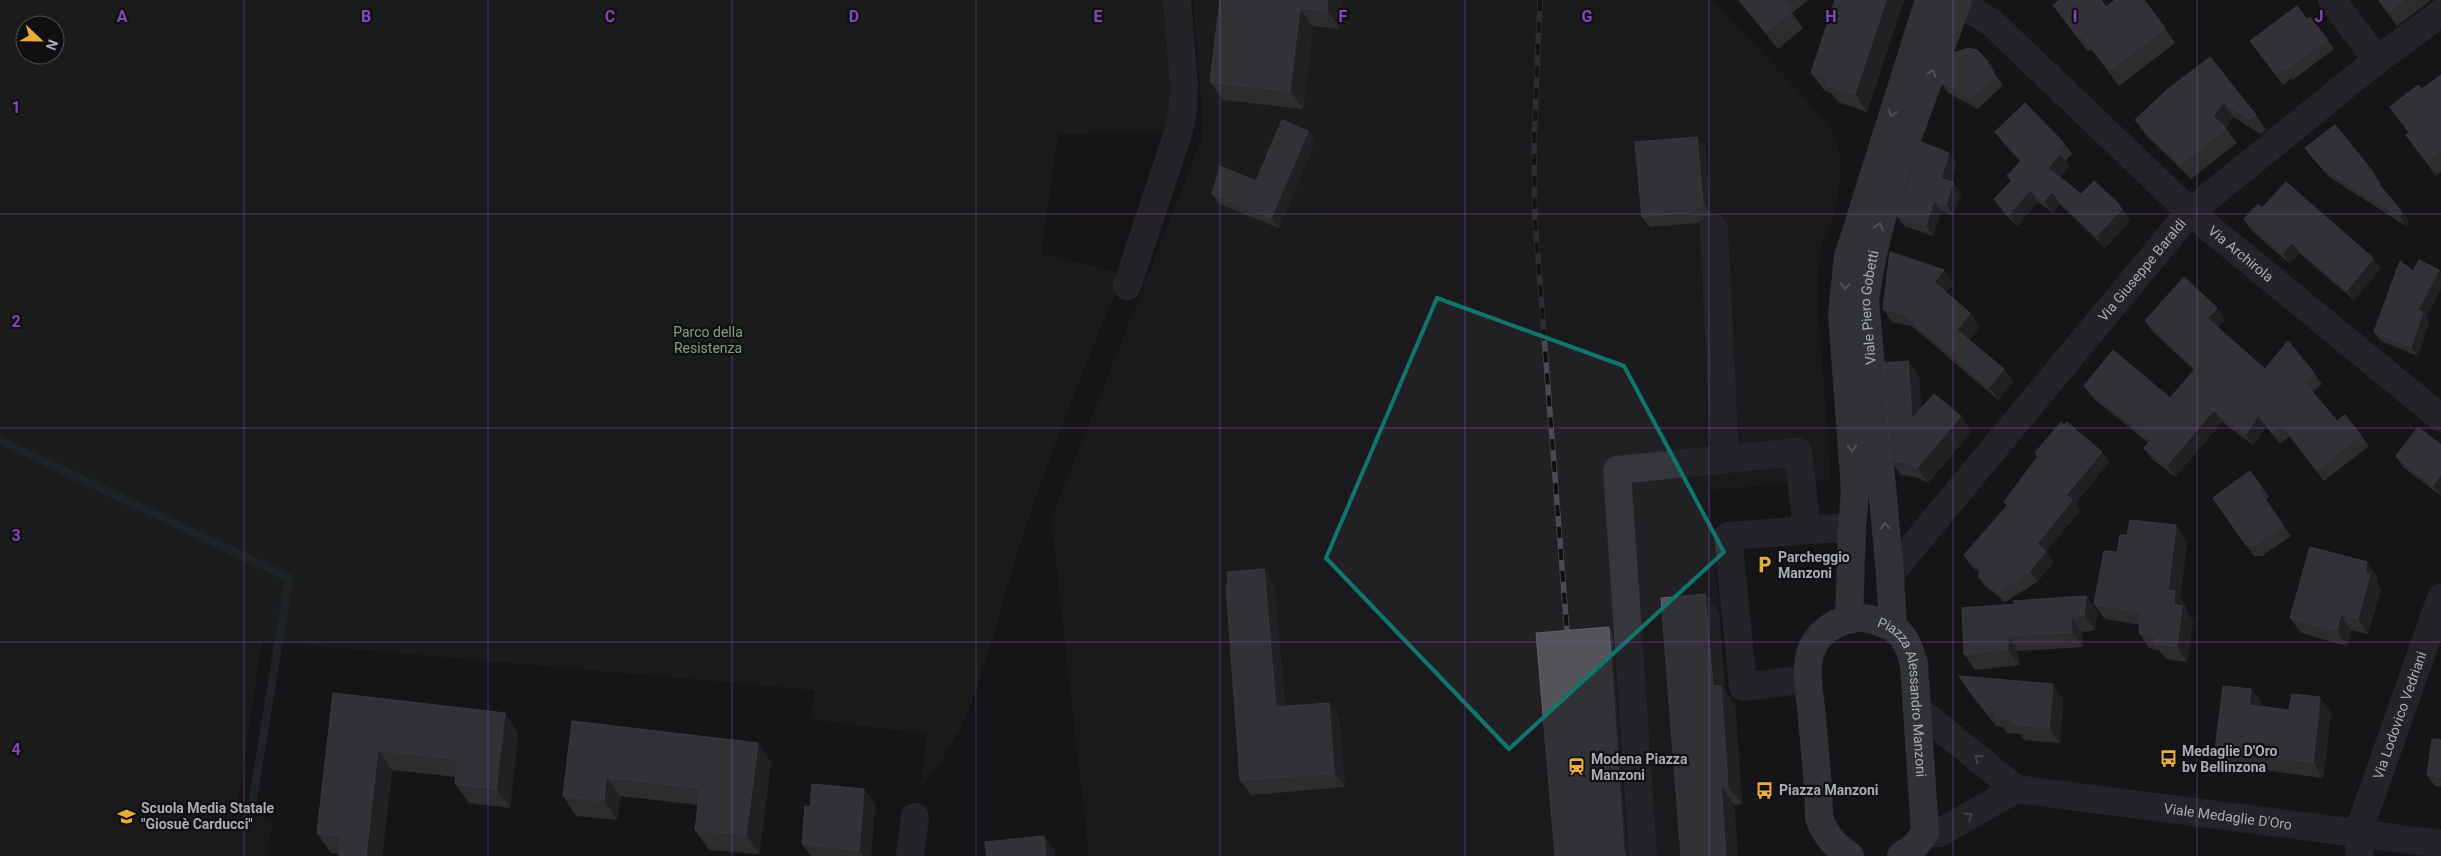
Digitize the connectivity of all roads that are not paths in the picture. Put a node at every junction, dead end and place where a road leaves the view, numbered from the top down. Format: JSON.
{"nodes":[{"id":1,"x":1177,"y":0,"type":"edge"},
{"id":2,"x":1929,"y":0,"type":"edge"},
{"id":3,"x":2332,"y":0,"type":"edge"},
{"id":4,"x":1958,"y":1,"type":"edge"},
{"id":5,"x":2441,"y":13,"type":"edge"},
{"id":6,"x":2378,"y":60,"type":"junction"},
{"id":7,"x":2190,"y":212,"type":"junction"},
{"id":8,"x":1714,"y":228,"type":"dead end"},
{"id":9,"x":1127,"y":286,"type":"dead end"},
{"id":10,"x":2441,"y":418,"type":"edge"},
{"id":11,"x":1725,"y":459,"type":"junction"},
{"id":12,"x":1852,"y":528,"type":"junction"},
{"id":13,"x":1807,"y":530,"type":"junction"},
{"id":14,"x":1890,"y":574,"type":"junction"},
{"id":15,"x":2441,"y":598,"type":"edge"},
{"id":16,"x":1849,"y":620,"type":"junction"},
{"id":17,"x":1893,"y":627,"type":"junction"},
{"id":18,"x":1808,"y":679,"type":"junction"},
{"id":19,"x":1917,"y":709,"type":"junction"},
{"id":20,"x":2016,"y":789,"type":"junction"},
{"id":21,"x":915,"y":817,"type":"dead end"},
{"id":22,"x":1925,"y":833,"type":"junction"},
{"id":23,"x":2441,"y":844,"type":"edge"},
{"id":24,"x":2359,"y":845,"type":"edge"},
{"id":25,"x":910,"y":856,"type":"edge"},
{"id":26,"x":1643,"y":856,"type":"edge"},
{"id":27,"x":1849,"y":856,"type":"edge"},
{"id":28,"x":1901,"y":856,"type":"edge"}],
"edges":[{"from":1,"to":9,"type":"street"},
{"from":2,"to":12,"type":"main road","name":"Viale Piero Gobetti","one_way":true},
{"from":3,"to":6,"type":"street"},
{"from":4,"to":7,"type":"street","name":"Via Archirola"},
{"from":14,"to":4,"type":"main road","name":"Viale Piero Gobetti","one_way":true},
{"from":5,"to":6,"type":"street","name":"Via Giuseppe Baraldi"},
{"from":6,"to":7,"type":"street","name":"Via Giuseppe Baraldi"},
{"from":7,"to":10,"type":"street","name":"Via Archirola"},
{"from":7,"to":14,"type":"street","name":"Via Giuseppe Baraldi"},
{"from":8,"to":11,"type":"street"},
{"from":11,"to":13,"type":"street"},
{"from":11,"to":26,"type":"street"},
{"from":12,"to":13,"type":"street"},
{"from":12,"to":16,"type":"main road","name":"Viale Piero Gobetti"},
{"from":13,"to":18,"type":"street"},
{"from":14,"to":17,"type":"main road","name":"Viale Piero Gobetti"},
{"from":15,"to":24,"type":"street","name":"Via Lodovico Vedriani"},
{"from":16,"to":17,"type":"main road","name":"Piazza Alessandro Manzoni"},
{"from":16,"to":18,"type":"main road","name":"Piazza Alessandro Manzoni"},
{"from":17,"to":19,"type":"main road","name":"Piazza Alessandro Manzoni"},
{"from":18,"to":27,"type":"main road","name":"Piazza Alessandro Manzoni"},
{"from":20,"to":19,"type":"street","one_way":true},
{"from":19,"to":22,"type":"main road","name":"Piazza Alessandro Manzoni"},
{"from":22,"to":20,"type":"street","one_way":true},
{"from":20,"to":24,"type":"street","name":"Viale Medaglie D'Oro"},
{"from":21,"to":25,"type":"street"},
{"from":22,"to":28,"type":"main road"},
{"from":23,"to":24,"type":"street","name":"Viale Medaglie D'Oro"}]}
